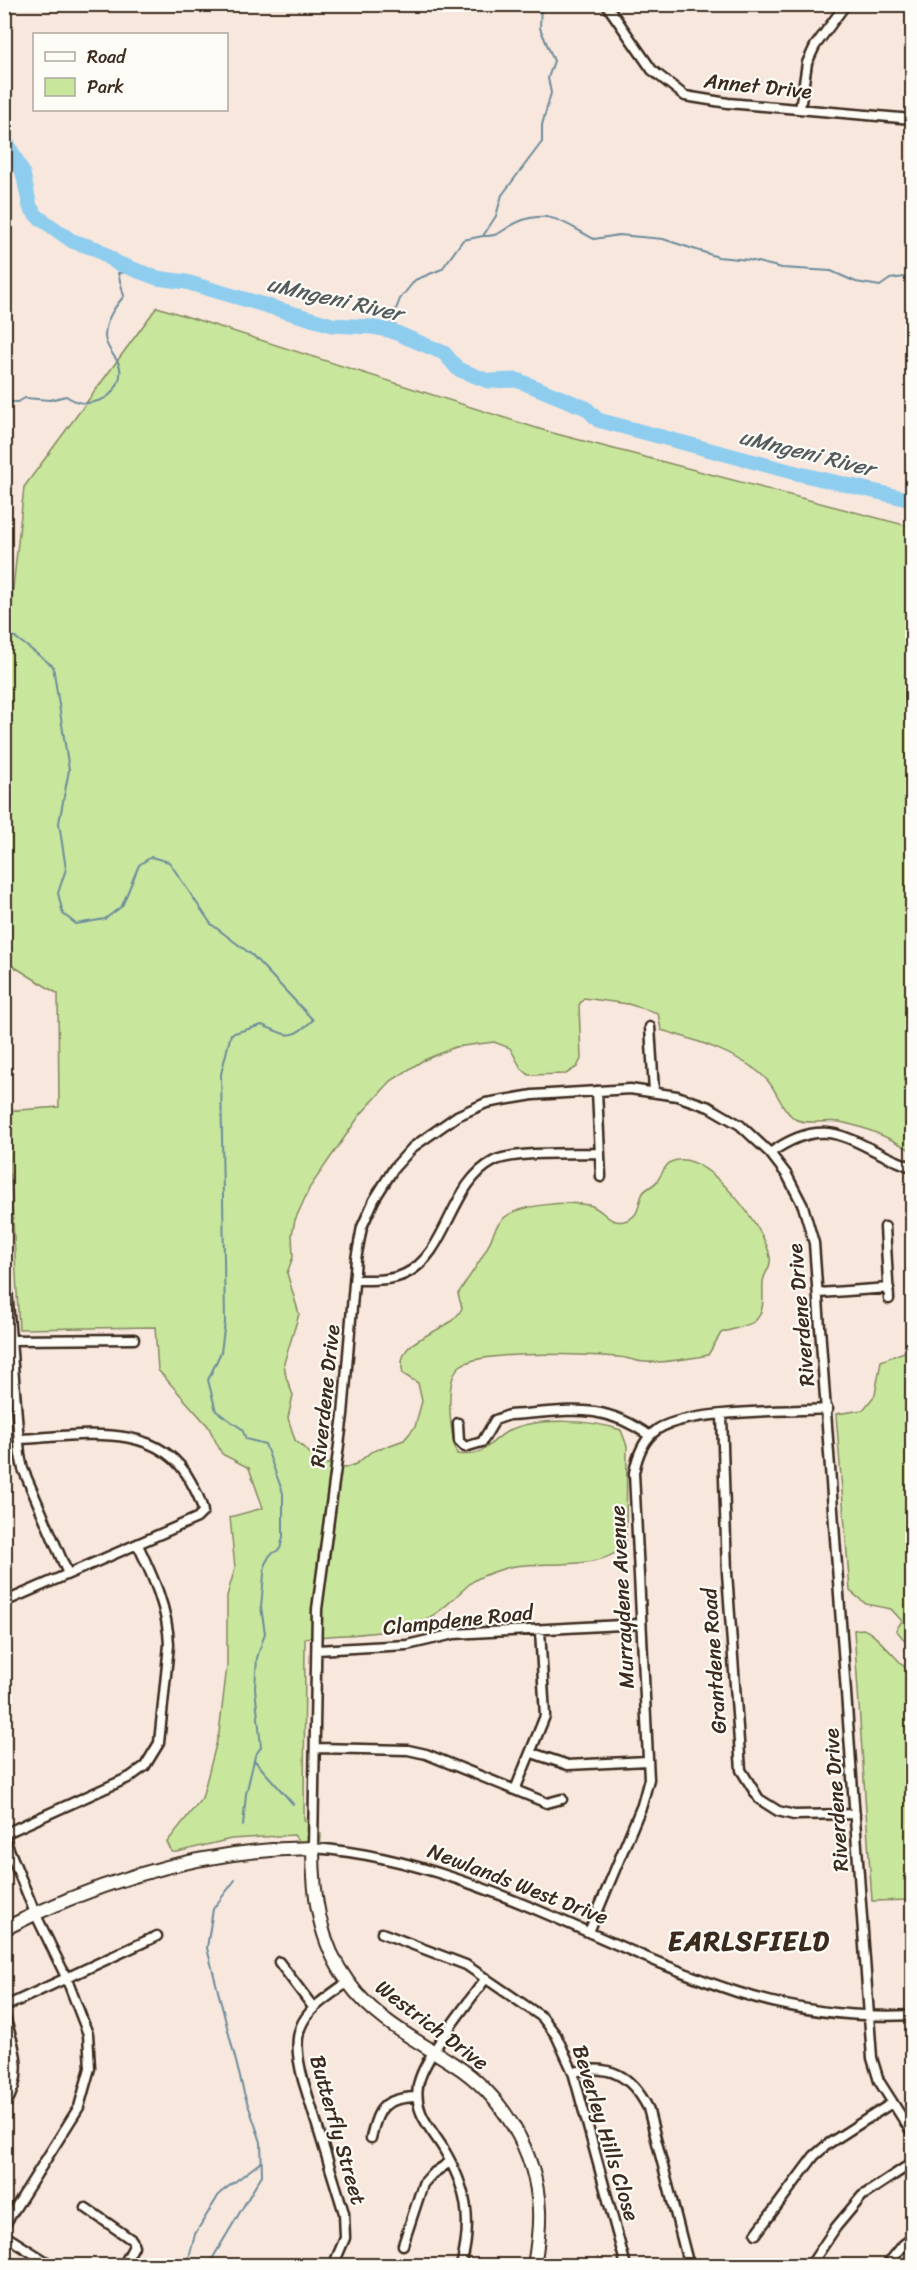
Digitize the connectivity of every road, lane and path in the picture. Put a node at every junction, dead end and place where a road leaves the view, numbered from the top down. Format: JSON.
{"nodes":[{"id":1,"x":606,"y":4,"type":"edge"},
{"id":2,"x":846,"y":4,"type":"edge"},
{"id":3,"x":800,"y":109,"type":"junction"},
{"id":4,"x":912,"y":119,"type":"edge"},
{"id":5,"x":650,"y":1027,"type":"dead end"},
{"id":6,"x":597,"y":1091,"type":"junction"},
{"id":7,"x":654,"y":1091,"type":"junction"},
{"id":8,"x":599,"y":1153,"type":"junction"},
{"id":9,"x":770,"y":1153,"type":"junction"},
{"id":10,"x":912,"y":1167,"type":"edge"},
{"id":11,"x":601,"y":1177,"type":"dead end"},
{"id":12,"x":885,"y":1227,"type":"dead end"},
{"id":13,"x":4,"y":1251,"type":"edge"},
{"id":14,"x":355,"y":1280,"type":"junction"},
{"id":15,"x":889,"y":1288,"type":"junction"},
{"id":16,"x":819,"y":1293,"type":"junction"},
{"id":17,"x":889,"y":1299,"type":"dead end"},
{"id":18,"x":134,"y":1339,"type":"dead end"},
{"id":19,"x":11,"y":1340,"type":"junction"},
{"id":20,"x":828,"y":1409,"type":"junction"},
{"id":21,"x":722,"y":1415,"type":"junction"},
{"id":22,"x":458,"y":1423,"type":"dead end"},
{"id":23,"x":650,"y":1436,"type":"junction"},
{"id":24,"x":20,"y":1439,"type":"junction"},
{"id":25,"x":138,"y":1545,"type":"junction"},
{"id":26,"x":68,"y":1574,"type":"junction"},
{"id":27,"x":4,"y":1602,"type":"edge"},
{"id":28,"x":640,"y":1624,"type":"junction"},
{"id":29,"x":540,"y":1630,"type":"junction"},
{"id":30,"x":317,"y":1650,"type":"junction"},
{"id":31,"x":316,"y":1748,"type":"junction"},
{"id":32,"x":532,"y":1753,"type":"junction"},
{"id":33,"x":647,"y":1761,"type":"junction"},
{"id":34,"x":515,"y":1790,"type":"junction"},
{"id":35,"x":562,"y":1799,"type":"dead end"},
{"id":36,"x":855,"y":1814,"type":"junction"},
{"id":37,"x":4,"y":1836,"type":"edge"},
{"id":38,"x":313,"y":1848,"type":"junction"},
{"id":39,"x":35,"y":1913,"type":"junction"},
{"id":40,"x":4,"y":1929,"type":"edge"},
{"id":41,"x":589,"y":1932,"type":"junction"},
{"id":42,"x":382,"y":1933,"type":"dead end"},
{"id":43,"x":157,"y":1936,"type":"dead end"},
{"id":44,"x":279,"y":1962,"type":"dead end"},
{"id":45,"x":66,"y":1977,"type":"junction"},
{"id":46,"x":486,"y":1978,"type":"junction"},
{"id":47,"x":348,"y":1982,"type":"junction"},
{"id":48,"x":4,"y":2007,"type":"edge"},
{"id":49,"x":313,"y":2007,"type":"junction"},
{"id":50,"x":4,"y":2014,"type":"edge"},
{"id":51,"x":912,"y":2015,"type":"edge"},
{"id":52,"x":868,"y":2016,"type":"junction"},
{"id":53,"x":435,"y":2052,"type":"junction"},
{"id":54,"x":573,"y":2072,"type":"junction"},
{"id":55,"x":417,"y":2097,"type":"junction"},
{"id":56,"x":892,"y":2103,"type":"junction"},
{"id":57,"x":4,"y":2107,"type":"edge"},
{"id":58,"x":912,"y":2133,"type":"edge"},
{"id":59,"x":371,"y":2138,"type":"dead end"},
{"id":60,"x":450,"y":2162,"type":"junction"},
{"id":61,"x":912,"y":2163,"type":"edge"},
{"id":62,"x":86,"y":2208,"type":"dead end"},
{"id":63,"x":4,"y":2226,"type":"edge"},
{"id":64,"x":756,"y":2234,"type":"dead end"},
{"id":65,"x":4,"y":2235,"type":"edge"},
{"id":66,"x":912,"y":2238,"type":"edge"},
{"id":67,"x":404,"y":2245,"type":"dead end"},
{"id":68,"x":53,"y":2265,"type":"edge"},
{"id":69,"x":123,"y":2265,"type":"edge"},
{"id":70,"x":333,"y":2265,"type":"edge"},
{"id":71,"x":461,"y":2265,"type":"edge"},
{"id":72,"x":534,"y":2265,"type":"edge"},
{"id":73,"x":626,"y":2265,"type":"edge"},
{"id":74,"x":689,"y":2265,"type":"edge"},
{"id":75,"x":810,"y":2265,"type":"edge"},
{"id":76,"x":886,"y":2265,"type":"edge"}],
"edges":[{"from":1,"to":3,"type":"street","name":"Annet Drive"},
{"from":2,"to":3,"type":"street"},
{"from":3,"to":4,"type":"street","name":"Annet Drive"},
{"from":5,"to":7,"type":"street"},
{"from":6,"to":7,"type":"street","name":"Riverdene Drive"},
{"from":6,"to":8,"type":"street"},
{"from":6,"to":14,"type":"street","name":"Riverdene Drive"},
{"from":7,"to":9,"type":"street","name":"Riverdene Drive"},
{"from":8,"to":11,"type":"street"},
{"from":8,"to":14,"type":"street"},
{"from":9,"to":10,"type":"street"},
{"from":9,"to":16,"type":"street","name":"Riverdene Drive"},
{"from":12,"to":15,"type":"street"},
{"from":13,"to":19,"type":"street"},
{"from":14,"to":30,"type":"street","name":"Riverdene Drive"},
{"from":15,"to":16,"type":"street"},
{"from":15,"to":17,"type":"street"},
{"from":16,"to":20,"type":"street","name":"Riverdene Drive"},
{"from":18,"to":19,"type":"street"},
{"from":19,"to":24,"type":"street"},
{"from":20,"to":21,"type":"street"},
{"from":20,"to":36,"type":"street","name":"Riverdene Drive"},
{"from":21,"to":23,"type":"street"},
{"from":21,"to":36,"type":"street","name":"Grantdene Road"},
{"from":22,"to":23,"type":"street"},
{"from":23,"to":28,"type":"street","name":"Murraydene Avenue"},
{"from":24,"to":25,"type":"street"},
{"from":24,"to":26,"type":"street"},
{"from":25,"to":26,"type":"street"},
{"from":25,"to":37,"type":"street"},
{"from":26,"to":27,"type":"street"},
{"from":28,"to":29,"type":"street","name":"Clampdene Road"},
{"from":28,"to":33,"type":"street","name":"Murraydene Avenue"},
{"from":29,"to":30,"type":"street","name":"Clampdene Road"},
{"from":29,"to":32,"type":"street"},
{"from":30,"to":31,"type":"street","name":"Riverdene Drive"},
{"from":31,"to":34,"type":"street"},
{"from":31,"to":38,"type":"street","name":"Riverdene Drive"},
{"from":32,"to":33,"type":"street"},
{"from":32,"to":34,"type":"street"},
{"from":33,"to":41,"type":"street","name":"Murraydene Avenue"},
{"from":34,"to":35,"type":"street"},
{"from":36,"to":52,"type":"street","name":"Riverdene Drive"},
{"from":37,"to":39,"type":"street"},
{"from":38,"to":39,"type":"street","name":"Newlands West Drive"},
{"from":38,"to":41,"type":"street","name":"Newlands West Drive"},
{"from":38,"to":47,"type":"street","name":"Westrich Drive"},
{"from":39,"to":40,"type":"street","name":"Newlands West Drive"},
{"from":39,"to":45,"type":"street"},
{"from":41,"to":52,"type":"street","name":"Newlands West Drive"},
{"from":42,"to":46,"type":"street","name":"Beverley Hills Close"},
{"from":43,"to":45,"type":"street"},
{"from":44,"to":49,"type":"street"},
{"from":45,"to":48,"type":"street"},
{"from":45,"to":63,"type":"street"},
{"from":46,"to":53,"type":"street"},
{"from":46,"to":54,"type":"street","name":"Beverley Hills Close"},
{"from":47,"to":49,"type":"street","name":"Butterfly Street"},
{"from":47,"to":53,"type":"street","name":"Westrich Drive"},
{"from":49,"to":70,"type":"street","name":"Butterfly Street"},
{"from":50,"to":57,"type":"street"},
{"from":51,"to":52,"type":"street","name":"Newlands West Drive"},
{"from":52,"to":56,"type":"street","name":"Riverdene Drive"},
{"from":53,"to":55,"type":"street"},
{"from":53,"to":72,"type":"street","name":"Westrich Drive"},
{"from":54,"to":73,"type":"street","name":"Beverley Hills Close"},
{"from":54,"to":74,"type":"street"},
{"from":55,"to":59,"type":"street"},
{"from":55,"to":60,"type":"street"},
{"from":56,"to":58,"type":"street","name":"Riverdene Drive"},
{"from":56,"to":64,"type":"street"},
{"from":60,"to":67,"type":"street"},
{"from":60,"to":71,"type":"street"},
{"from":61,"to":75,"type":"street"},
{"from":62,"to":69,"type":"street"},
{"from":65,"to":68,"type":"street"},
{"from":66,"to":76,"type":"street"}]}
